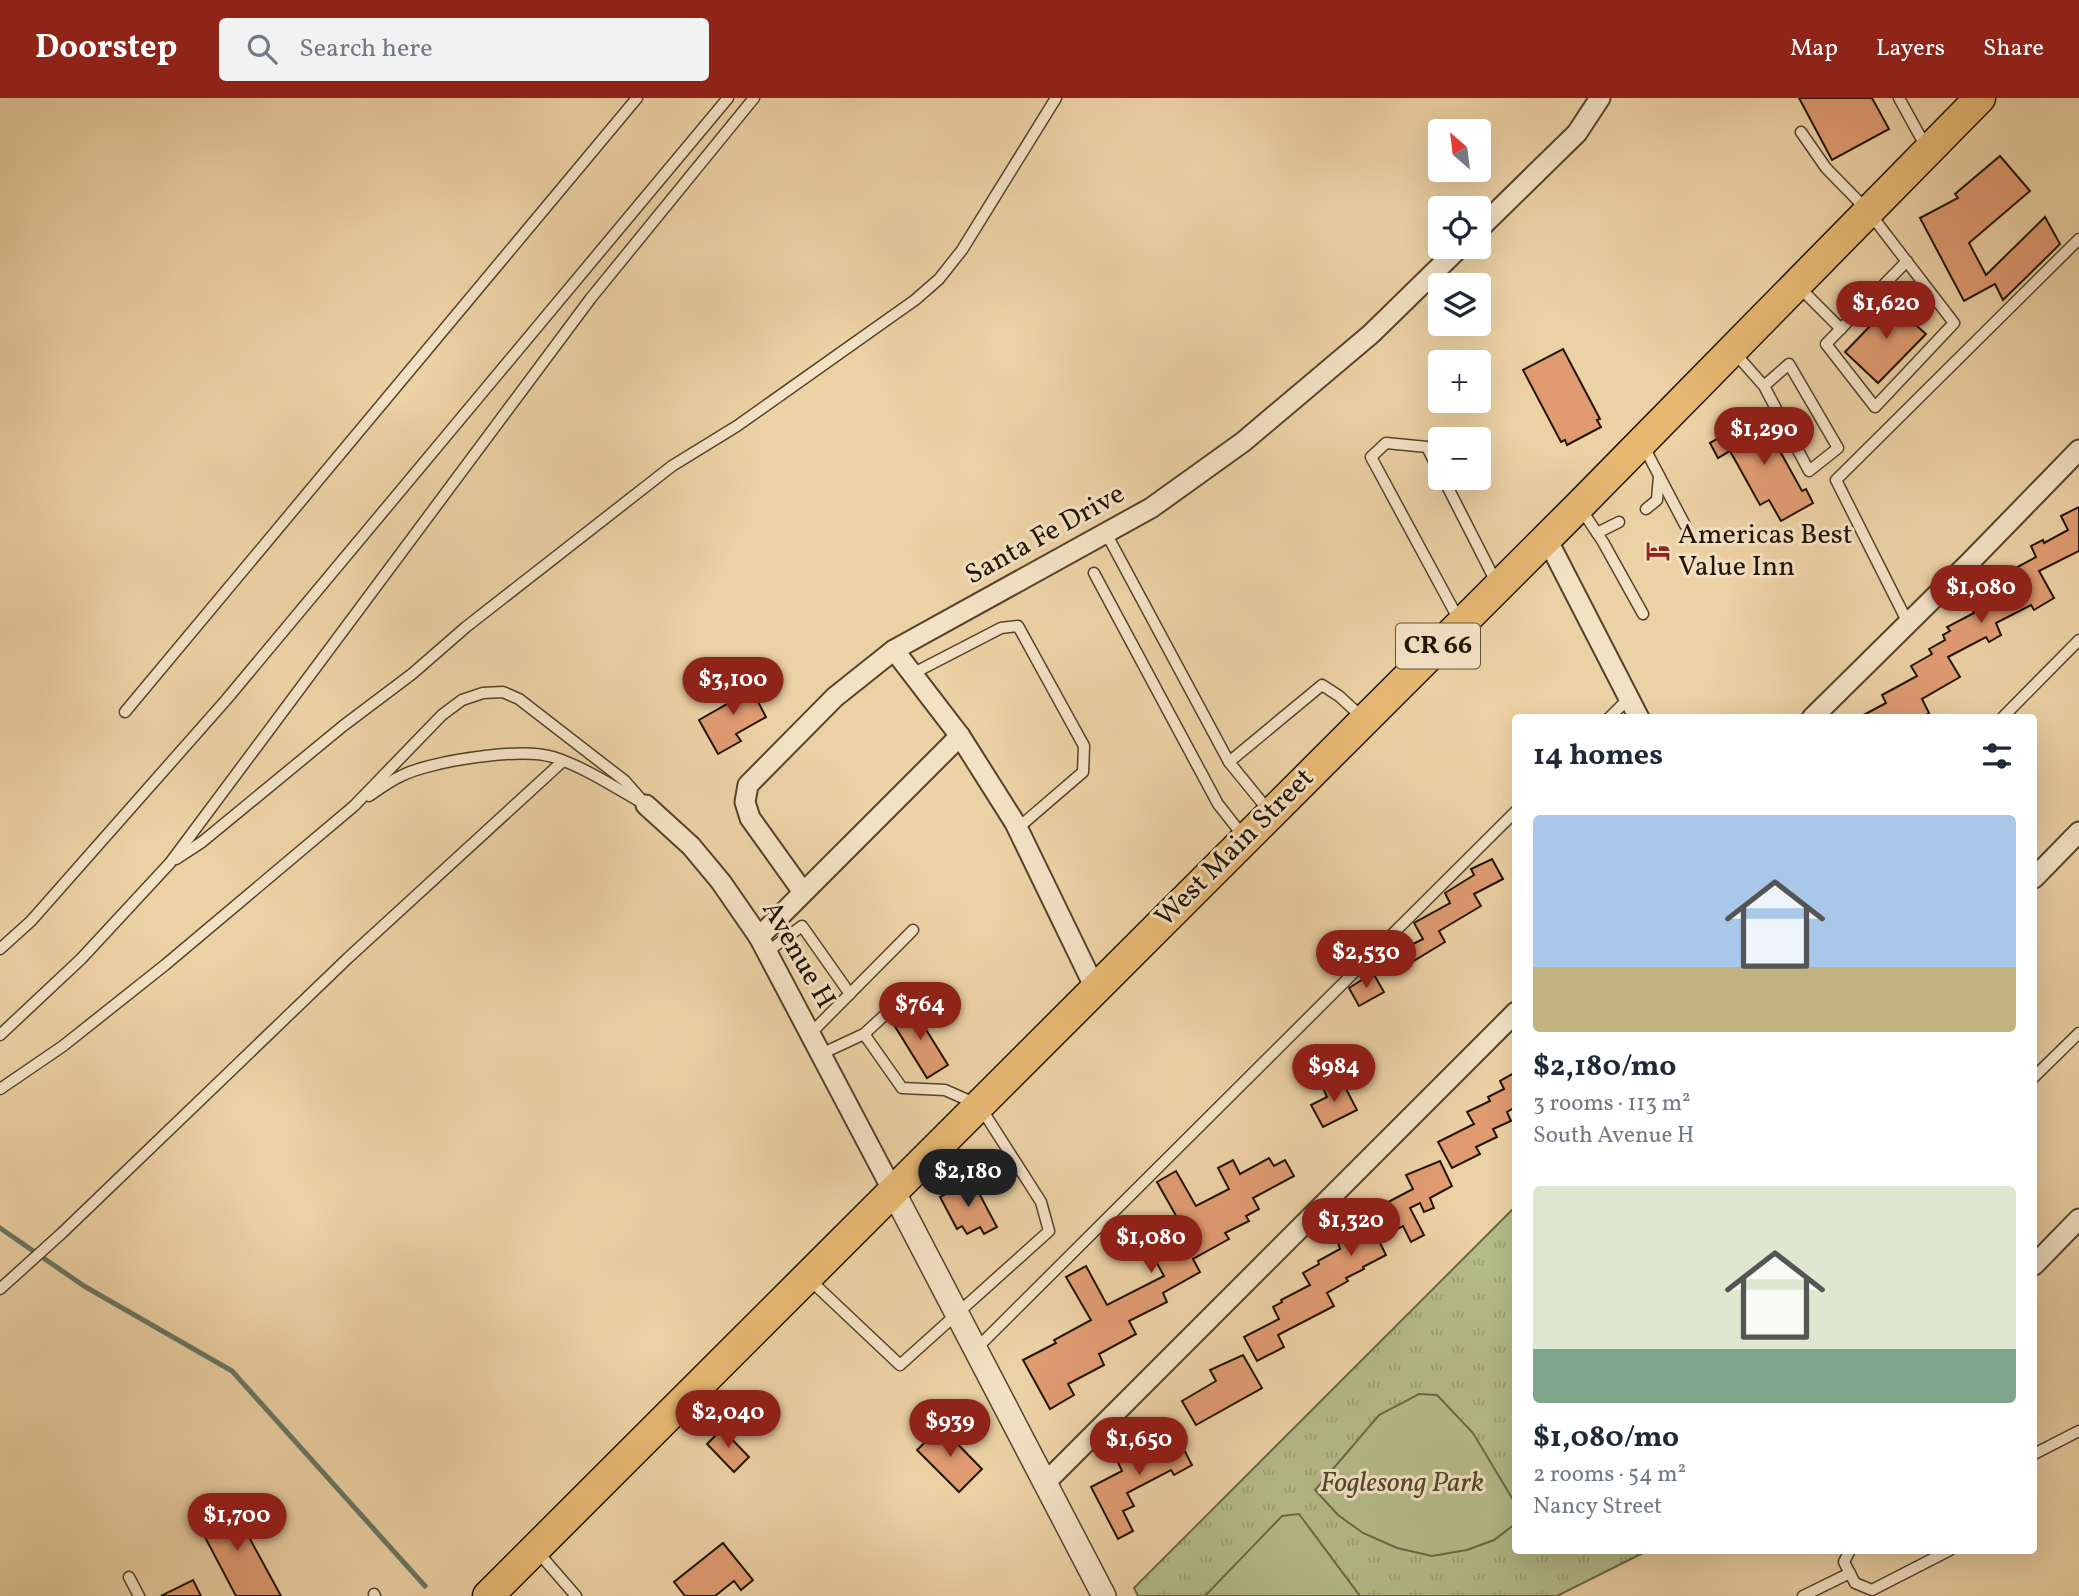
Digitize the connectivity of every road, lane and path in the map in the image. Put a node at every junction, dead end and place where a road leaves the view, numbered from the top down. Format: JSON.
{"nodes":[{"id":1,"x":637,"y":98,"type":"edge"},
{"id":2,"x":728,"y":98,"type":"edge"},
{"id":3,"x":754,"y":98,"type":"edge"},
{"id":4,"x":1056,"y":98,"type":"edge"},
{"id":5,"x":1601,"y":98,"type":"edge"},
{"id":6,"x":1899,"y":98,"type":"edge"},
{"id":7,"x":1980,"y":98,"type":"edge"},
{"id":8,"x":1801,"y":132,"type":"dead end"},
{"id":9,"x":1927,"y":151,"type":"junction"},
{"id":10,"x":1868,"y":211,"type":"junction"},
{"id":11,"x":1491,"y":217,"type":"edge"},
{"id":12,"x":2079,"y":239,"type":"edge"},
{"id":13,"x":1448,"y":259,"type":"edge"},
{"id":14,"x":1907,"y":261,"type":"junction"},
{"id":15,"x":1796,"y":284,"type":"junction"},
{"id":16,"x":1841,"y":329,"type":"junction"},
{"id":17,"x":1732,"y":349,"type":"junction"},
{"id":18,"x":1764,"y":386,"type":"junction"},
{"id":19,"x":1641,"y":441,"type":"junction"},
{"id":20,"x":1428,"y":449,"type":"edge"},
{"id":21,"x":2079,"y":450,"type":"edge"},
{"id":22,"x":1659,"y":475,"type":"junction"},
{"id":23,"x":1449,"y":490,"type":"edge"},
{"id":24,"x":1578,"y":506,"type":"junction"},
{"id":25,"x":1646,"y":509,"type":"dead end"},
{"id":26,"x":1619,"y":522,"type":"dead end"},
{"id":27,"x":1685,"y":525,"type":"dead end"},
{"id":28,"x":1106,"y":533,"type":"junction"},
{"id":29,"x":1597,"y":533,"type":"junction"},
{"id":30,"x":1546,"y":537,"type":"junction"},
{"id":31,"x":1094,"y":573,"type":"dead end"},
{"id":32,"x":1498,"y":585,"type":"junction"},
{"id":33,"x":1643,"y":614,"type":"dead end"},
{"id":34,"x":1460,"y":623,"type":"junction"},
{"id":35,"x":1908,"y":623,"type":"junction"},
{"id":36,"x":2079,"y":640,"type":"edge"},
{"id":37,"x":894,"y":650,"type":"junction"},
{"id":38,"x":912,"y":674,"type":"junction"},
{"id":39,"x":1629,"y":698,"type":"junction"},
{"id":40,"x":125,"y":712,"type":"dead end"},
{"id":41,"x":1613,"y":714,"type":"edge"},
{"id":42,"x":1637,"y":714,"type":"edge"},
{"id":43,"x":1816,"y":714,"type":"edge"},
{"id":44,"x":2006,"y":714,"type":"edge"},
{"id":45,"x":1364,"y":719,"type":"junction"},
{"id":46,"x":960,"y":736,"type":"junction"},
{"id":47,"x":563,"y":761,"type":"junction"},
{"id":48,"x":1229,"y":762,"type":"junction"},
{"id":49,"x":646,"y":805,"type":"junction"},
{"id":50,"x":354,"y":806,"type":"junction"},
{"id":51,"x":1270,"y":813,"type":"junction"},
{"id":52,"x":1512,"y":815,"type":"edge"},
{"id":53,"x":1018,"y":828,"type":"junction"},
{"id":54,"x":2079,"y":832,"type":"edge"},
{"id":55,"x":1245,"y":838,"type":"junction"},
{"id":56,"x":170,"y":863,"type":"junction"},
{"id":57,"x":2037,"y":875,"type":"edge"},
{"id":58,"x":803,"y":892,"type":"junction"},
{"id":59,"x":913,"y":930,"type":"dead end"},
{"id":60,"x":763,"y":944,"type":"junction"},
{"id":61,"x":0,"y":949,"type":"edge"},
{"id":62,"x":1095,"y":988,"type":"junction"},
{"id":63,"x":850,"y":994,"type":"junction"},
{"id":64,"x":899,"y":1002,"type":"dead end"},
{"id":65,"x":1512,"y":1016,"type":"edge"},
{"id":66,"x":2079,"y":1033,"type":"edge"},
{"id":67,"x":810,"y":1034,"type":"junction"},
{"id":68,"x":864,"y":1034,"type":"junction"},
{"id":69,"x":0,"y":1035,"type":"edge"},
{"id":70,"x":821,"y":1055,"type":"junction"},
{"id":71,"x":2037,"y":1074,"type":"edge"},
{"id":72,"x":0,"y":1089,"type":"edge"},
{"id":73,"x":979,"y":1105,"type":"junction"},
{"id":74,"x":893,"y":1191,"type":"junction"},
{"id":75,"x":2079,"y":1219,"type":"edge"},
{"id":76,"x":2037,"y":1262,"type":"edge"},
{"id":77,"x":807,"y":1277,"type":"junction"},
{"id":78,"x":0,"y":1289,"type":"edge"},
{"id":79,"x":957,"y":1311,"type":"junction"},
{"id":80,"x":976,"y":1348,"type":"junction"},
{"id":81,"x":2079,"y":1431,"type":"edge"},
{"id":82,"x":2037,"y":1452,"type":"edge"},
{"id":83,"x":1045,"y":1483,"type":"junction"},
{"id":84,"x":535,"y":1549,"type":"junction"},
{"id":85,"x":1848,"y":1554,"type":"edge"},
{"id":86,"x":1942,"y":1554,"type":"edge"},
{"id":87,"x":1850,"y":1573,"type":"junction"},
{"id":88,"x":129,"y":1577,"type":"dead end"},
{"id":89,"x":139,"y":1596,"type":"edge"},
{"id":90,"x":488,"y":1596,"type":"edge"},
{"id":91,"x":576,"y":1596,"type":"edge"},
{"id":92,"x":1104,"y":1596,"type":"edge"},
{"id":93,"x":1804,"y":1596,"type":"edge"}],
"edges":[{"from":1,"to":40,"type":"lane"},
{"from":2,"to":61,"type":"lane"},
{"from":3,"to":56,"type":"lane"},
{"from":4,"to":56,"type":"lane"},
{"from":5,"to":11,"type":"street"},
{"from":6,"to":9,"type":"lane"},
{"from":7,"to":9,"type":"main road","name":"West Main Street","number":"CR 66"},
{"from":8,"to":10,"type":"lane"},
{"from":9,"to":10,"type":"main road","name":"West Main Street","number":"CR 66"},
{"from":10,"to":14,"type":"lane"},
{"from":10,"to":15,"type":"main road","name":"West Main Street","number":"CR 66"},
{"from":12,"to":35,"type":"lane"},
{"from":13,"to":28,"type":"street","name":"Santa Fe Drive"},
{"from":14,"to":16,"type":"lane"},
{"from":14,"to":16,"type":"lane"},
{"from":15,"to":16,"type":"lane"},
{"from":15,"to":17,"type":"main road","name":"West Main Street","number":"CR 66"},
{"from":17,"to":18,"type":"lane"},
{"from":17,"to":19,"type":"main road","name":"West Main Street","number":"CR 66"},
{"from":18,"to":18,"type":"lane"},
{"from":19,"to":22,"type":"lane"},
{"from":19,"to":24,"type":"main road","name":"West Main Street","number":"CR 66"},
{"from":20,"to":34,"type":"lane"},
{"from":21,"to":35,"type":"street"},
{"from":22,"to":25,"type":"lane"},
{"from":22,"to":27,"type":"lane"},
{"from":23,"to":32,"type":"lane"},
{"from":24,"to":29,"type":"lane"},
{"from":24,"to":30,"type":"main road","name":"West Main Street","number":"CR 66"},
{"from":26,"to":29,"type":"lane"},
{"from":28,"to":37,"type":"street","name":"Santa Fe Drive"},
{"from":28,"to":48,"type":"lane"},
{"from":29,"to":33,"type":"lane"},
{"from":30,"to":32,"type":"main road","name":"West Main Street","number":"CR 66"},
{"from":30,"to":39,"type":"street"},
{"from":31,"to":55,"type":"lane"},
{"from":32,"to":34,"type":"main road","name":"West Main Street","number":"CR 66"},
{"from":34,"to":45,"type":"main road","name":"West Main Street","number":"CR 66"},
{"from":35,"to":43,"type":"street"},
{"from":36,"to":44,"type":"lane"},
{"from":37,"to":38,"type":"street"},
{"from":37,"to":58,"type":"street","name":"Santa Fe Drive"},
{"from":38,"to":46,"type":"street"},
{"from":38,"to":53,"type":"lane"},
{"from":39,"to":41,"type":"lane"},
{"from":39,"to":42,"type":"street"},
{"from":45,"to":48,"type":"lane"},
{"from":45,"to":51,"type":"main road","name":"West Main Street","number":"CR 66"},
{"from":46,"to":53,"type":"street"},
{"from":46,"to":58,"type":"street"},
{"from":47,"to":49,"type":"lane"},
{"from":47,"to":50,"type":"lane"},
{"from":47,"to":78,"type":"lane"},
{"from":48,"to":51,"type":"lane"},
{"from":49,"to":50,"type":"lane"},
{"from":49,"to":60,"type":"street","name":"Avenue H"},
{"from":50,"to":72,"type":"lane"},
{"from":51,"to":55,"type":"main road","name":"West Main Street","number":"CR 66"},
{"from":52,"to":80,"type":"lane"},
{"from":53,"to":62,"type":"street"},
{"from":54,"to":57,"type":"street"},
{"from":55,"to":62,"type":"main road","name":"West Main Street","number":"CR 66"},
{"from":56,"to":69,"type":"lane"},
{"from":58,"to":60,"type":"street"},
{"from":59,"to":63,"type":"lane"},
{"from":60,"to":63,"type":"lane"},
{"from":60,"to":67,"type":"street","name":"Avenue H"},
{"from":62,"to":73,"type":"main road","name":"West Main Street","number":"CR 66"},
{"from":63,"to":67,"type":"lane"},
{"from":64,"to":68,"type":"lane"},
{"from":65,"to":83,"type":"street"},
{"from":66,"to":71,"type":"lane"},
{"from":67,"to":70,"type":"street","name":"Avenue H"},
{"from":68,"to":70,"type":"lane"},
{"from":68,"to":73,"type":"lane"},
{"from":70,"to":74,"type":"street","name":"Avenue H"},
{"from":73,"to":74,"type":"main road","name":"West Main Street","number":"CR 66"},
{"from":73,"to":79,"type":"lane"},
{"from":74,"to":77,"type":"main road","name":"West Main Street","number":"CR 66"},
{"from":74,"to":79,"type":"street"},
{"from":75,"to":76,"type":"street"},
{"from":77,"to":79,"type":"lane"},
{"from":77,"to":84,"type":"main road","name":"West Main Street","number":"CR 66"},
{"from":79,"to":80,"type":"street"},
{"from":80,"to":83,"type":"street"},
{"from":81,"to":82,"type":"lane"},
{"from":83,"to":92,"type":"street"},
{"from":84,"to":90,"type":"main road","name":"West Main Street","number":"CR 66"},
{"from":84,"to":91,"type":"lane"},
{"from":85,"to":87,"type":"lane"},
{"from":86,"to":87,"type":"lane"},
{"from":87,"to":93,"type":"lane"},
{"from":88,"to":89,"type":"lane"}]}
